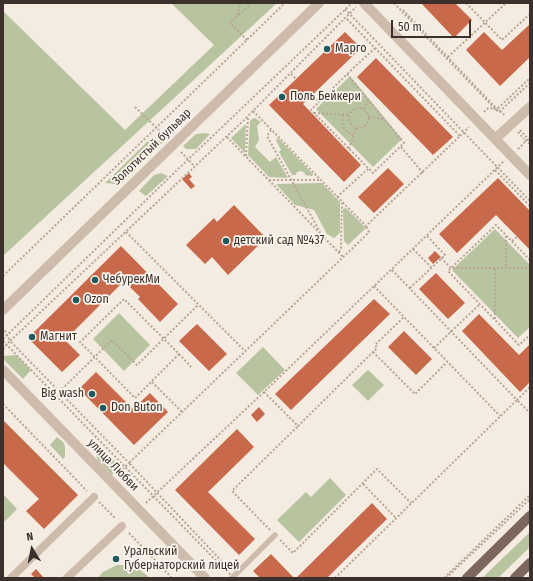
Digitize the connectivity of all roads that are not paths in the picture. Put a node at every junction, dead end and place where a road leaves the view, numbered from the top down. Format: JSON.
{"nodes":[{"id":1,"x":319,"y":3,"type":"edge"},
{"id":2,"x":364,"y":3,"type":"edge"},
{"id":3,"x":530,"y":107,"type":"edge"},
{"id":4,"x":495,"y":139,"type":"junction"},
{"id":5,"x":530,"y":175,"type":"edge"},
{"id":6,"x":3,"y":310,"type":"edge"},
{"id":7,"x":3,"y":370,"type":"edge"},
{"id":8,"x":94,"y":497,"type":"road end"},
{"id":9,"x":530,"y":516,"type":"edge"},
{"id":10,"x":122,"y":526,"type":"road end"},
{"id":11,"x":275,"y":535,"type":"road end"},
{"id":12,"x":530,"y":563,"type":"edge"},
{"id":13,"x":232,"y":576,"type":"edge"},
{"id":14,"x":11,"y":578,"type":"edge"},
{"id":15,"x":68,"y":578,"type":"edge"},
{"id":16,"x":205,"y":578,"type":"edge"},
{"id":17,"x":467,"y":578,"type":"edge"},
{"id":18,"x":515,"y":578,"type":"edge"}],
"edges":[{"from":1,"to":6,"type":"street","name":"Золотистый бульвар"},
{"from":2,"to":4,"type":"street"},
{"from":3,"to":4,"type":"street"},
{"from":4,"to":5,"type":"street"},
{"from":7,"to":16,"type":"street","name":"улица Любви"},
{"from":8,"to":14,"type":"street"},
{"from":9,"to":17,"type":"main road"},
{"from":10,"to":15,"type":"street"},
{"from":11,"to":13,"type":"lane"},
{"from":12,"to":18,"type":"main road"}]}
